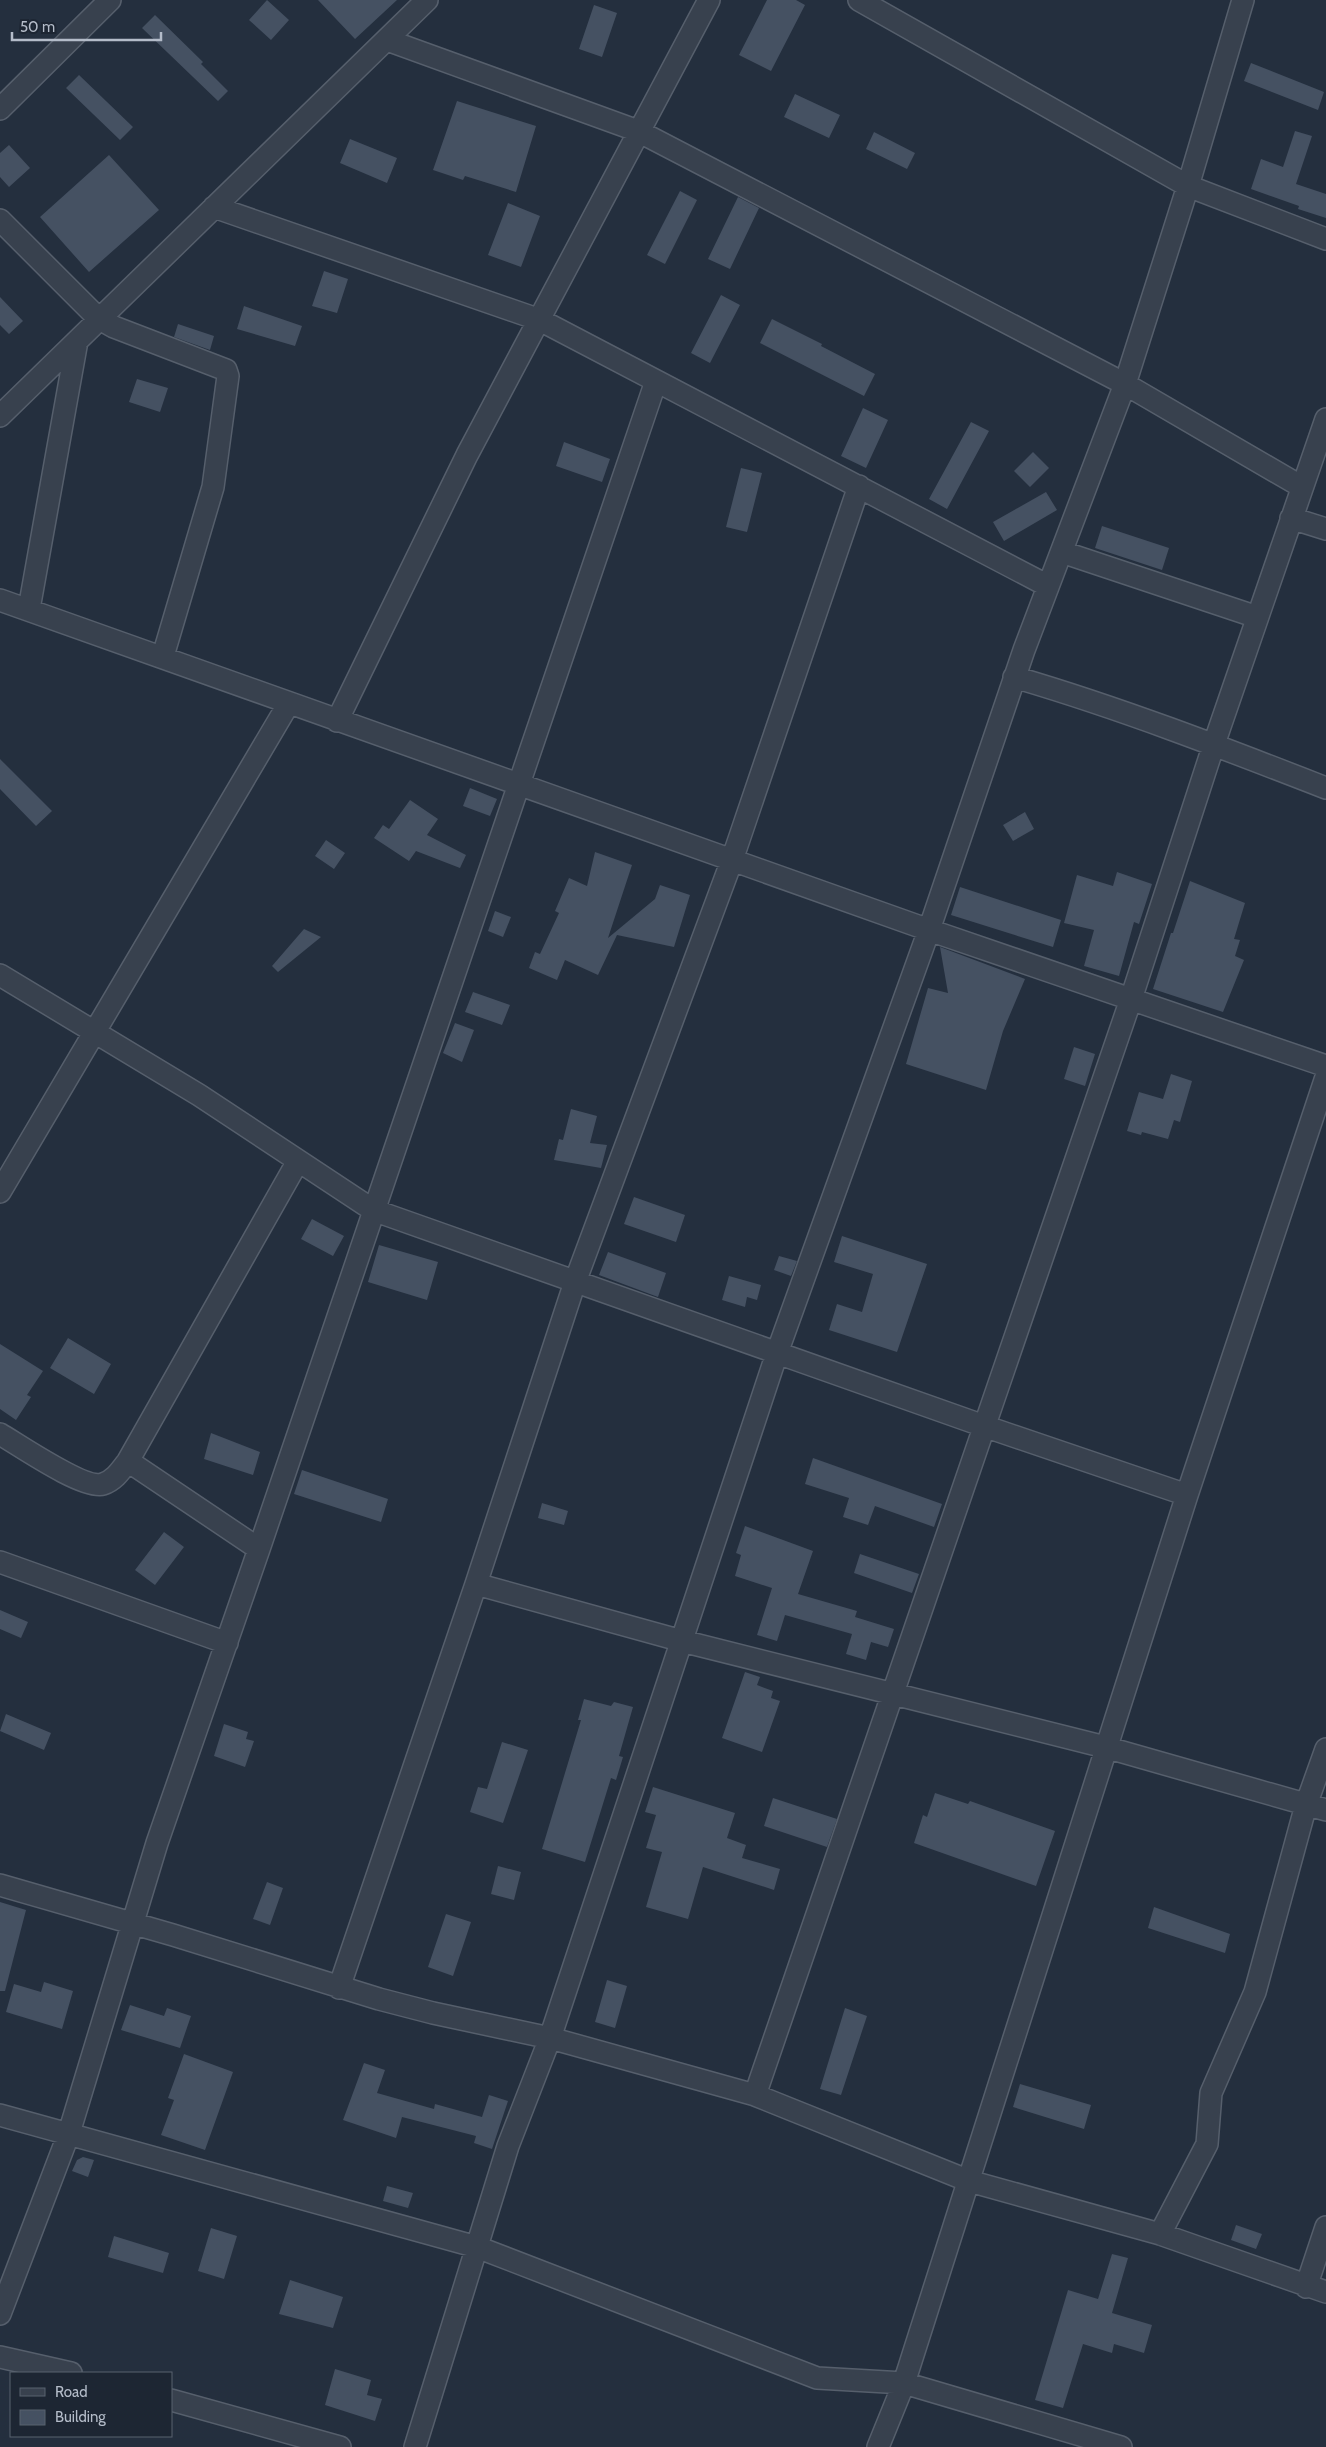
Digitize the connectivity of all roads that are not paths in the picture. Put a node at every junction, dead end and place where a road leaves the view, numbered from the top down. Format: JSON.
{"nodes":[{"id":1,"x":110,"y":0,"type":"edge"},
{"id":2,"x":427,"y":0,"type":"edge"},
{"id":3,"x":709,"y":0,"type":"edge"},
{"id":4,"x":859,"y":0,"type":"edge"},
{"id":5,"x":1243,"y":0,"type":"edge"},
{"id":6,"x":387,"y":40,"type":"junction"},
{"id":7,"x":0,"y":109,"type":"edge"},
{"id":8,"x":638,"y":131,"type":"junction"},
{"id":9,"x":1188,"y":186,"type":"junction"},
{"id":10,"x":214,"y":207,"type":"junction"},
{"id":11,"x":0,"y":220,"type":"edge"},
{"id":12,"x":1326,"y":239,"type":"edge"},
{"id":13,"x":98,"y":318,"type":"junction"},
{"id":14,"x":540,"y":320,"type":"junction"},
{"id":15,"x":76,"y":341,"type":"junction"},
{"id":16,"x":656,"y":380,"type":"junction"},
{"id":17,"x":1126,"y":384,"type":"junction"},
{"id":18,"x":0,"y":416,"type":"edge"},
{"id":19,"x":1326,"y":419,"type":"edge"},
{"id":20,"x":859,"y":486,"type":"junction"},
{"id":21,"x":1302,"y":487,"type":"junction"},
{"id":22,"x":1291,"y":518,"type":"junction"},
{"id":23,"x":1326,"y":529,"type":"edge"},
{"id":24,"x":1062,"y":552,"type":"junction"},
{"id":25,"x":1048,"y":586,"type":"junction"},
{"id":26,"x":0,"y":600,"type":"edge"},
{"id":27,"x":29,"y":609,"type":"junction"},
{"id":28,"x":1257,"y":616,"type":"junction"},
{"id":29,"x":163,"y":656,"type":"junction"},
{"id":30,"x":1014,"y":677,"type":"junction"},
{"id":31,"x":289,"y":703,"type":"junction"},
{"id":32,"x":337,"y":720,"type":"junction"},
{"id":33,"x":1214,"y":744,"type":"junction"},
{"id":34,"x":520,"y":785,"type":"junction"},
{"id":35,"x":1326,"y":788,"type":"edge"},
{"id":36,"x":732,"y":860,"type":"junction"},
{"id":37,"x":930,"y":930,"type":"junction"},
{"id":38,"x":0,"y":974,"type":"edge"},
{"id":39,"x":1131,"y":999,"type":"junction"},
{"id":40,"x":95,"y":1032,"type":"junction"},
{"id":41,"x":1326,"y":1066,"type":"edge"},
{"id":42,"x":1326,"y":1077,"type":"edge"},
{"id":43,"x":298,"y":1161,"type":"junction"},
{"id":44,"x":6,"y":1170,"type":"edge"},
{"id":45,"x":0,"y":1192,"type":"edge"},
{"id":46,"x":373,"y":1210,"type":"junction"},
{"id":47,"x":575,"y":1282,"type":"junction"},
{"id":48,"x":778,"y":1353,"type":"junction"},
{"id":49,"x":984,"y":1426,"type":"junction"},
{"id":50,"x":0,"y":1434,"type":"edge"},
{"id":51,"x":128,"y":1461,"type":"junction"},
{"id":52,"x":1187,"y":1495,"type":"junction"},
{"id":53,"x":259,"y":1549,"type":"junction"},
{"id":54,"x":0,"y":1562,"type":"edge"},
{"id":55,"x":476,"y":1584,"type":"junction"},
{"id":56,"x":682,"y":1641,"type":"junction"},
{"id":57,"x":227,"y":1643,"type":"junction"},
{"id":58,"x":891,"y":1694,"type":"junction"},
{"id":59,"x":1105,"y":1747,"type":"junction"},
{"id":60,"x":1326,"y":1749,"type":"edge"},
{"id":61,"x":1316,"y":1807,"type":"edge"},
{"id":62,"x":0,"y":1885,"type":"edge"},
{"id":63,"x":134,"y":1923,"type":"junction"},
{"id":64,"x":340,"y":1988,"type":"junction"},
{"id":65,"x":550,"y":2038,"type":"junction"},
{"id":66,"x":755,"y":2095,"type":"junction"},
{"id":67,"x":0,"y":2115,"type":"edge"},
{"id":68,"x":69,"y":2133,"type":"junction"},
{"id":69,"x":969,"y":2182,"type":"junction"},
{"id":70,"x":1326,"y":2227,"type":"edge"},
{"id":71,"x":1160,"y":2234,"type":"junction"},
{"id":72,"x":477,"y":2247,"type":"junction"},
{"id":73,"x":1316,"y":2289,"type":"edge"},
{"id":74,"x":0,"y":2314,"type":"edge"},
{"id":75,"x":0,"y":2357,"type":"edge"},
{"id":76,"x":67,"y":2372,"type":"edge"},
{"id":77,"x":904,"y":2383,"type":"junction"},
{"id":78,"x":172,"y":2400,"type":"edge"},
{"id":79,"x":340,"y":2447,"type":"edge"},
{"id":80,"x":416,"y":2447,"type":"edge"},
{"id":81,"x":878,"y":2447,"type":"edge"},
{"id":82,"x":1122,"y":2447,"type":"edge"}],
"edges":[{"from":1,"to":7,"type":"street"},
{"from":2,"to":6,"type":"street"},
{"from":3,"to":8,"type":"street"},
{"from":4,"to":9,"type":"street"},
{"from":5,"to":9,"type":"street"},
{"from":6,"to":8,"type":"street"},
{"from":6,"to":10,"type":"street"},
{"from":8,"to":14,"type":"street"},
{"from":8,"to":17,"type":"street"},
{"from":9,"to":12,"type":"street"},
{"from":9,"to":17,"type":"street"},
{"from":10,"to":13,"type":"street"},
{"from":10,"to":14,"type":"street"},
{"from":11,"to":13,"type":"street"},
{"from":13,"to":15,"type":"street"},
{"from":13,"to":29,"type":"street"},
{"from":14,"to":16,"type":"street"},
{"from":14,"to":32,"type":"street"},
{"from":15,"to":18,"type":"street"},
{"from":15,"to":27,"type":"street"},
{"from":16,"to":20,"type":"street"},
{"from":16,"to":34,"type":"street"},
{"from":17,"to":21,"type":"street"},
{"from":17,"to":24,"type":"street"},
{"from":19,"to":21,"type":"street"},
{"from":20,"to":25,"type":"street"},
{"from":20,"to":36,"type":"street"},
{"from":21,"to":22,"type":"street"},
{"from":22,"to":23,"type":"street"},
{"from":22,"to":28,"type":"street"},
{"from":24,"to":25,"type":"street"},
{"from":24,"to":28,"type":"street"},
{"from":25,"to":30,"type":"street"},
{"from":26,"to":27,"type":"street"},
{"from":27,"to":29,"type":"street"},
{"from":28,"to":33,"type":"street"},
{"from":29,"to":31,"type":"street"},
{"from":30,"to":33,"type":"street"},
{"from":30,"to":37,"type":"street"},
{"from":31,"to":32,"type":"street"},
{"from":31,"to":40,"type":"street"},
{"from":32,"to":34,"type":"street"},
{"from":33,"to":35,"type":"street"},
{"from":33,"to":39,"type":"street"},
{"from":34,"to":36,"type":"street"},
{"from":34,"to":46,"type":"street"},
{"from":36,"to":37,"type":"street"},
{"from":36,"to":47,"type":"street"},
{"from":37,"to":39,"type":"street"},
{"from":37,"to":48,"type":"street"},
{"from":38,"to":40,"type":"street"},
{"from":39,"to":41,"type":"street"},
{"from":39,"to":49,"type":"street"},
{"from":40,"to":43,"type":"street"},
{"from":40,"to":44,"type":"street"},
{"from":42,"to":52,"type":"street"},
{"from":43,"to":46,"type":"street"},
{"from":43,"to":51,"type":"street"},
{"from":44,"to":45,"type":"street"},
{"from":46,"to":47,"type":"street"},
{"from":46,"to":53,"type":"street"},
{"from":47,"to":48,"type":"street"},
{"from":47,"to":55,"type":"street"},
{"from":48,"to":49,"type":"street"},
{"from":48,"to":56,"type":"street"},
{"from":49,"to":52,"type":"street"},
{"from":49,"to":58,"type":"street"},
{"from":50,"to":51,"type":"street"},
{"from":51,"to":53,"type":"street"},
{"from":52,"to":59,"type":"street"},
{"from":53,"to":57,"type":"street"},
{"from":54,"to":57,"type":"street"},
{"from":55,"to":56,"type":"street"},
{"from":55,"to":64,"type":"street"},
{"from":56,"to":58,"type":"street"},
{"from":56,"to":65,"type":"street"},
{"from":57,"to":63,"type":"street"},
{"from":58,"to":59,"type":"street"},
{"from":58,"to":66,"type":"street"},
{"from":59,"to":61,"type":"street"},
{"from":59,"to":69,"type":"street"},
{"from":60,"to":61,"type":"street"},
{"from":61,"to":71,"type":"street"},
{"from":62,"to":63,"type":"street"},
{"from":63,"to":64,"type":"street"},
{"from":63,"to":68,"type":"street"},
{"from":64,"to":65,"type":"street"},
{"from":65,"to":66,"type":"street"},
{"from":65,"to":72,"type":"street"},
{"from":66,"to":69,"type":"street"},
{"from":67,"to":68,"type":"street"},
{"from":68,"to":72,"type":"street"},
{"from":68,"to":74,"type":"street"},
{"from":69,"to":71,"type":"street"},
{"from":69,"to":77,"type":"street"},
{"from":70,"to":73,"type":"street"},
{"from":71,"to":73,"type":"street"},
{"from":72,"to":77,"type":"street"},
{"from":72,"to":80,"type":"street"},
{"from":75,"to":76,"type":"street"},
{"from":77,"to":81,"type":"street"},
{"from":77,"to":82,"type":"street"},
{"from":78,"to":79,"type":"street"}]}
